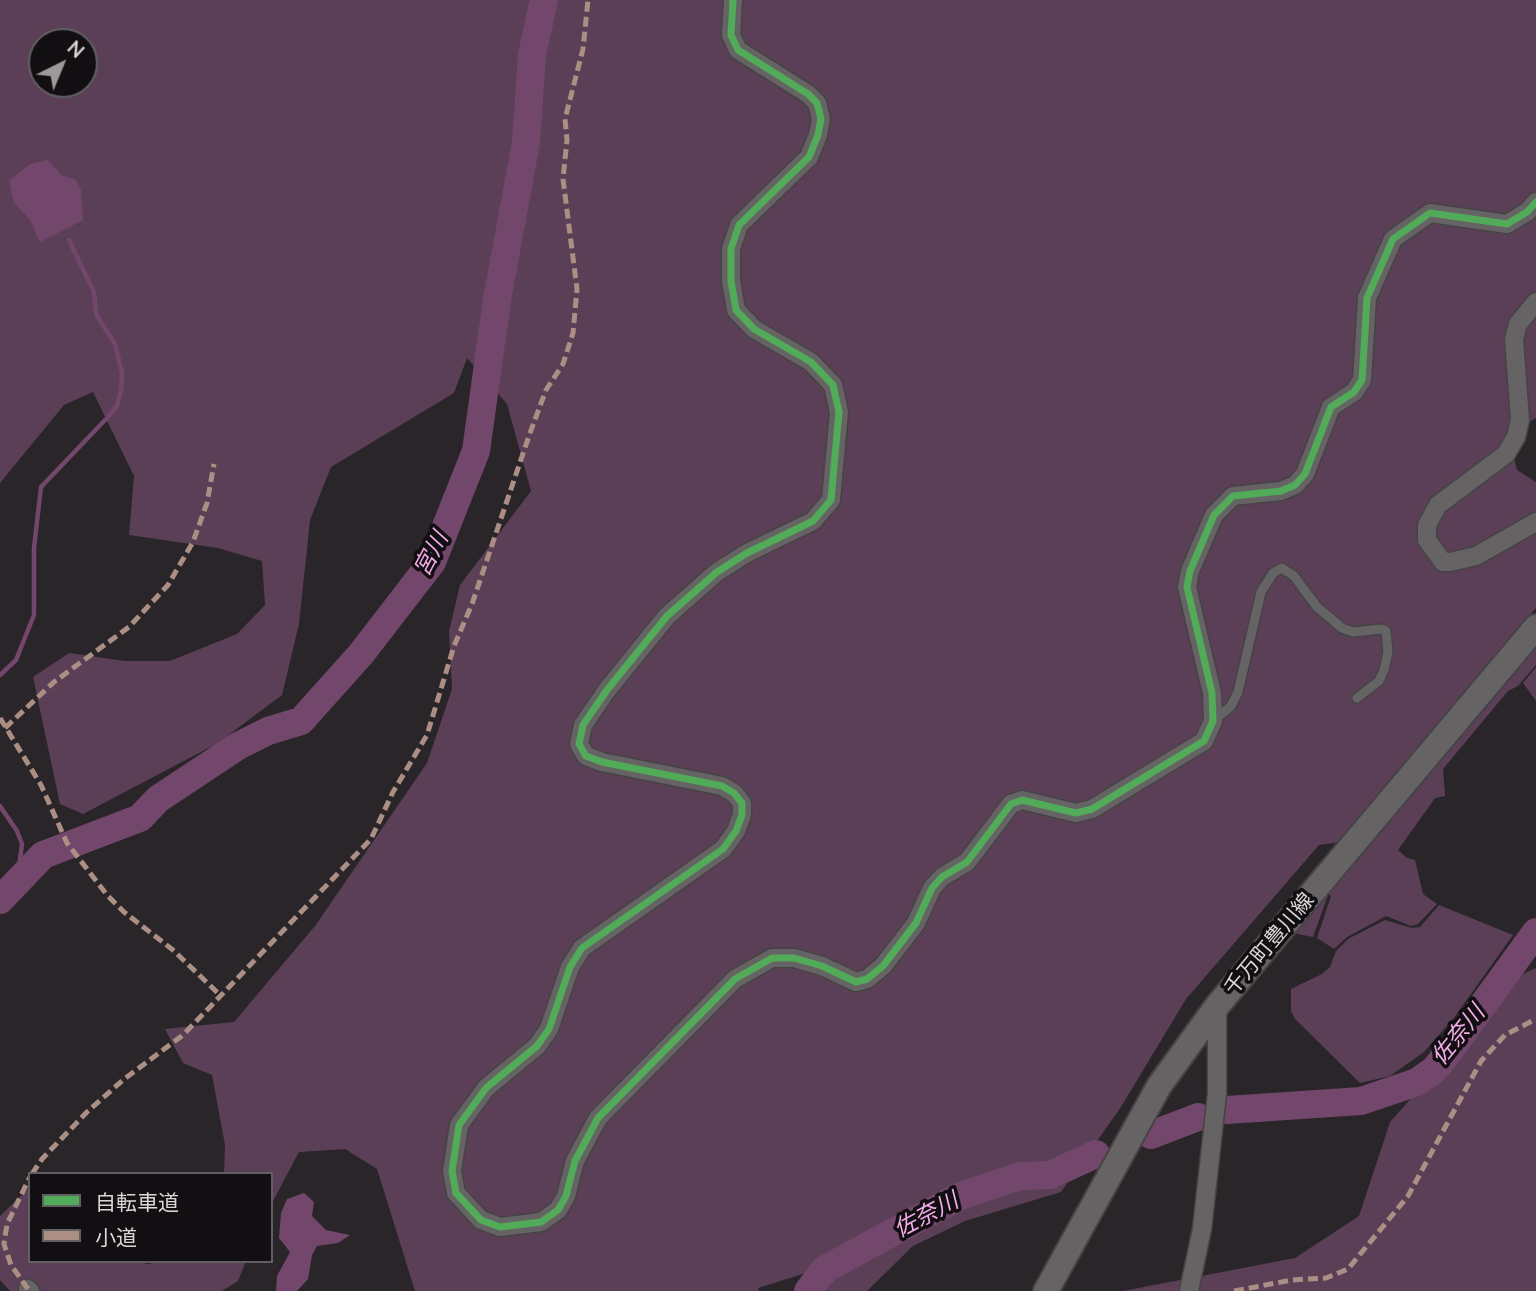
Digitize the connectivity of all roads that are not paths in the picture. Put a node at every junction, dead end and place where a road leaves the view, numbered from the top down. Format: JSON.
{"nodes":[{"id":1,"x":733,"y":0,"type":"edge"},
{"id":2,"x":1536,"y":202,"type":"edge"},
{"id":3,"x":1536,"y":302,"type":"edge"},
{"id":4,"x":1536,"y":522,"type":"edge"},
{"id":5,"x":1536,"y":627,"type":"edge"},
{"id":6,"x":1357,"y":698,"type":"dead end"},
{"id":7,"x":1213,"y":721,"type":"junction"},
{"id":8,"x":1217,"y":1006,"type":"junction"},
{"id":9,"x":1046,"y":1291,"type":"edge"},
{"id":10,"x":1189,"y":1291,"type":"edge"}],
"edges":[{"from":1,"to":7,"type":"street"},
{"from":2,"to":7,"type":"street"},
{"from":3,"to":4,"type":"street"},
{"from":5,"to":8,"type":"main road","name":"千万町豊川線"},
{"from":6,"to":7,"type":"lane"},
{"from":8,"to":9,"type":"main road","name":"千万町豊川線"},
{"from":8,"to":10,"type":"street"}]}
